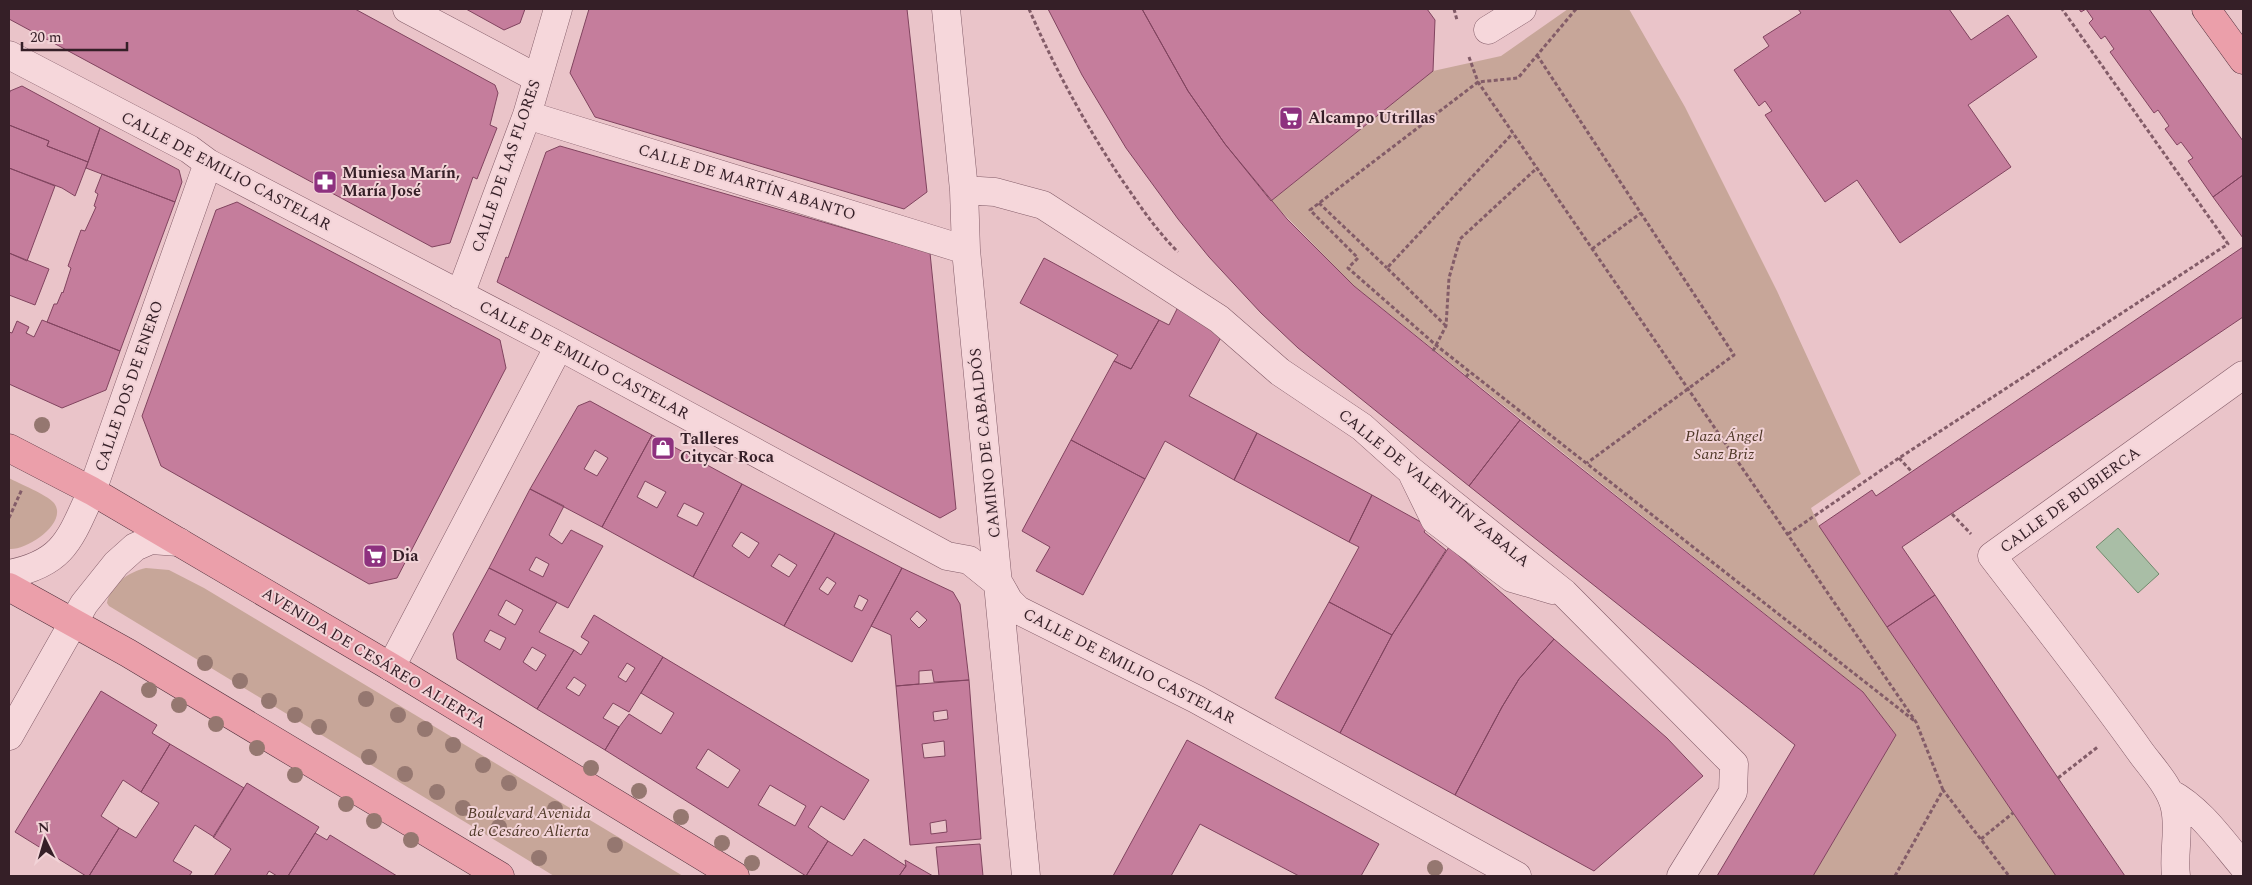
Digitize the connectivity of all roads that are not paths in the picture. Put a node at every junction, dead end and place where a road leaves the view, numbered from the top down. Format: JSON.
{"nodes":[{"id":1,"x":407,"y":9,"type":"edge"},
{"id":2,"x":558,"y":9,"type":"edge"},
{"id":3,"x":946,"y":9,"type":"edge"},
{"id":4,"x":1522,"y":9,"type":"edge"},
{"id":5,"x":2206,"y":9,"type":"edge"},
{"id":6,"x":1488,"y":30,"type":"dead end"},
{"id":7,"x":9,"y":55,"type":"edge"},
{"id":8,"x":2243,"y":60,"type":"edge"},
{"id":9,"x":537,"y":78,"type":"junction"},
{"id":10,"x":527,"y":115,"type":"junction"},
{"id":11,"x":208,"y":163,"type":"junction"},
{"id":12,"x":964,"y":190,"type":"junction"},
{"id":13,"x":966,"y":250,"type":"junction"},
{"id":14,"x":460,"y":295,"type":"junction"},
{"id":15,"x":559,"y":346,"type":"junction"},
{"id":16,"x":2243,"y":376,"type":"edge"},
{"id":17,"x":9,"y":448,"type":"edge"},
{"id":18,"x":92,"y":491,"type":"junction"},
{"id":19,"x":179,"y":542,"type":"junction"},
{"id":20,"x":9,"y":574,"type":"edge"},
{"id":21,"x":1000,"y":585,"type":"junction"},
{"id":22,"x":9,"y":587,"type":"edge"},
{"id":23,"x":73,"y":623,"type":"junction"},
{"id":24,"x":391,"y":667,"type":"junction"},
{"id":25,"x":9,"y":736,"type":"edge"},
{"id":26,"x":2170,"y":793,"type":"junction"},
{"id":27,"x":2243,"y":866,"type":"edge"},
{"id":28,"x":500,"y":876,"type":"edge"},
{"id":29,"x":735,"y":876,"type":"edge"},
{"id":30,"x":1026,"y":876,"type":"edge"},
{"id":31,"x":1517,"y":876,"type":"edge"},
{"id":32,"x":1681,"y":876,"type":"edge"},
{"id":33,"x":2176,"y":876,"type":"edge"}],
"edges":[{"from":1,"to":9,"type":"street"},
{"from":2,"to":9,"type":"street","name":"CALLE DE LAS FLORES"},
{"from":3,"to":12,"type":"street","name":"CAMINO DE CABALDÓS"},
{"from":4,"to":6,"type":"street"},
{"from":5,"to":8,"type":"main road"},
{"from":7,"to":11,"type":"street","name":"CALLE DE EMILIO CASTELAR"},
{"from":9,"to":10,"type":"street","name":"CALLE DE LAS FLORES"},
{"from":10,"to":13,"type":"street","name":"CALLE DE MARTÍN ABANTO"},
{"from":10,"to":14,"type":"street","name":"CALLE DE LAS FLORES"},
{"from":11,"to":14,"type":"street","name":"CALLE DE EMILIO CASTELAR"},
{"from":11,"to":18,"type":"street","name":"CALLE DOS DE ENERO"},
{"from":12,"to":13,"type":"street","name":"CAMINO DE CABALDÓS"},
{"from":12,"to":32,"type":"street","name":"CALLE DE VALENTÍN ZABALA"},
{"from":13,"to":21,"type":"street","name":"CAMINO DE CABALDÓS"},
{"from":14,"to":15,"type":"street","name":"CALLE DE EMILIO CASTELAR"},
{"from":15,"to":21,"type":"street","name":"CALLE DE EMILIO CASTELAR"},
{"from":15,"to":24,"type":"street"},
{"from":16,"to":26,"type":"street","name":"CALLE DE BUBIERCA"},
{"from":17,"to":18,"type":"main road","name":"AVENIDA DE CESÁREO ALIERTA"},
{"from":18,"to":19,"type":"main road","name":"AVENIDA DE CESÁREO ALIERTA"},
{"from":18,"to":20,"type":"street","name":"CALLE DOS DE ENERO"},
{"from":19,"to":23,"type":"street"},
{"from":19,"to":24,"type":"main road","name":"AVENIDA DE CESÁREO ALIERTA"},
{"from":21,"to":30,"type":"street","name":"CAMINO DE CABALDÓS"},
{"from":21,"to":31,"type":"street","name":"CALLE DE EMILIO CASTELAR"},
{"from":22,"to":23,"type":"main road"},
{"from":23,"to":25,"type":"street"},
{"from":23,"to":28,"type":"main road"},
{"from":24,"to":29,"type":"main road","name":"AVENIDA DE CESÁREO ALIERTA"},
{"from":26,"to":27,"type":"street"},
{"from":26,"to":33,"type":"street"}]}
